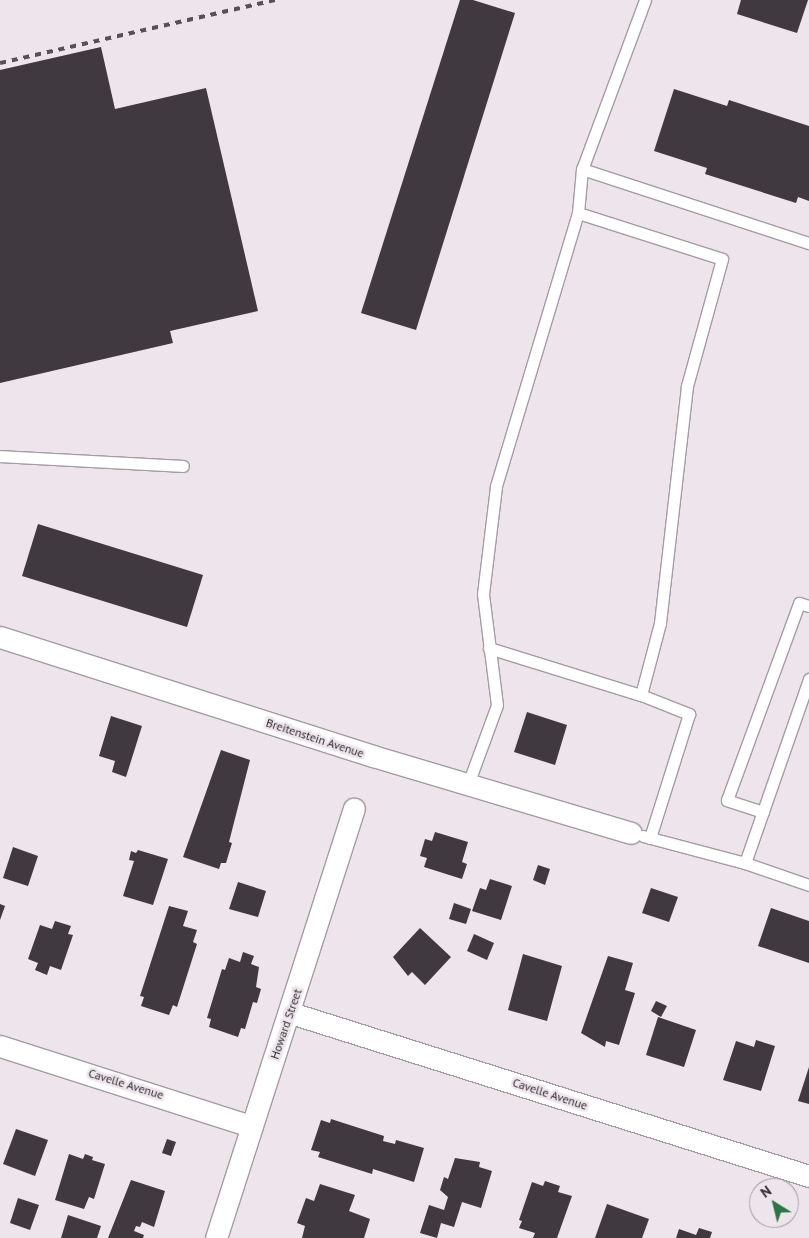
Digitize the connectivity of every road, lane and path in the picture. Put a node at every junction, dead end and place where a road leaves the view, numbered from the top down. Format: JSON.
{"nodes":[{"id":1,"x":645,"y":0,"type":"edge"},
{"id":2,"x":582,"y":169,"type":"junction"},
{"id":3,"x":578,"y":213,"type":"junction"},
{"id":4,"x":809,"y":243,"type":"edge"},
{"id":5,"x":0,"y":456,"type":"edge"},
{"id":6,"x":183,"y":466,"type":"dead end"},
{"id":7,"x":809,"y":606,"type":"edge"},
{"id":8,"x":0,"y":637,"type":"edge"},
{"id":9,"x":489,"y":648,"type":"junction"},
{"id":10,"x":809,"y":679,"type":"edge"},
{"id":11,"x":641,"y":695,"type":"junction"},
{"id":12,"x":468,"y":784,"type":"junction"},
{"id":13,"x":354,"y":809,"type":"dead end"},
{"id":14,"x":763,"y":812,"type":"junction"},
{"id":15,"x":641,"y":835,"type":"junction"},
{"id":16,"x":745,"y":863,"type":"junction"},
{"id":17,"x":809,"y":884,"type":"edge"},
{"id":18,"x":291,"y":1012,"type":"junction"},
{"id":19,"x":0,"y":1046,"type":"edge"},
{"id":20,"x":251,"y":1126,"type":"junction"},
{"id":21,"x":809,"y":1176,"type":"edge"},
{"id":22,"x":216,"y":1238,"type":"edge"}],
"edges":[{"from":1,"to":2,"type":"lane"},
{"from":2,"to":3,"type":"lane"},
{"from":2,"to":4,"type":"lane"},
{"from":3,"to":9,"type":"lane"},
{"from":3,"to":11,"type":"lane"},
{"from":5,"to":6,"type":"lane"},
{"from":7,"to":14,"type":"lane"},
{"from":8,"to":12,"type":"street","name":"Breitenstein Avenue"},
{"from":9,"to":11,"type":"lane"},
{"from":9,"to":12,"type":"lane"},
{"from":10,"to":14,"type":"lane"},
{"from":11,"to":15,"type":"lane"},
{"from":12,"to":15,"type":"street","name":"Breitenstein Avenue"},
{"from":13,"to":18,"type":"street","name":"Howard Street"},
{"from":14,"to":16,"type":"lane"},
{"from":15,"to":16,"type":"lane"},
{"from":16,"to":17,"type":"lane"},
{"from":18,"to":20,"type":"street","name":"Howard Street"},
{"from":18,"to":21,"type":"street","name":"Cavelle Avenue"},
{"from":19,"to":20,"type":"street","name":"Cavelle Avenue"},
{"from":20,"to":22,"type":"street","name":"Howard Street"}]}
